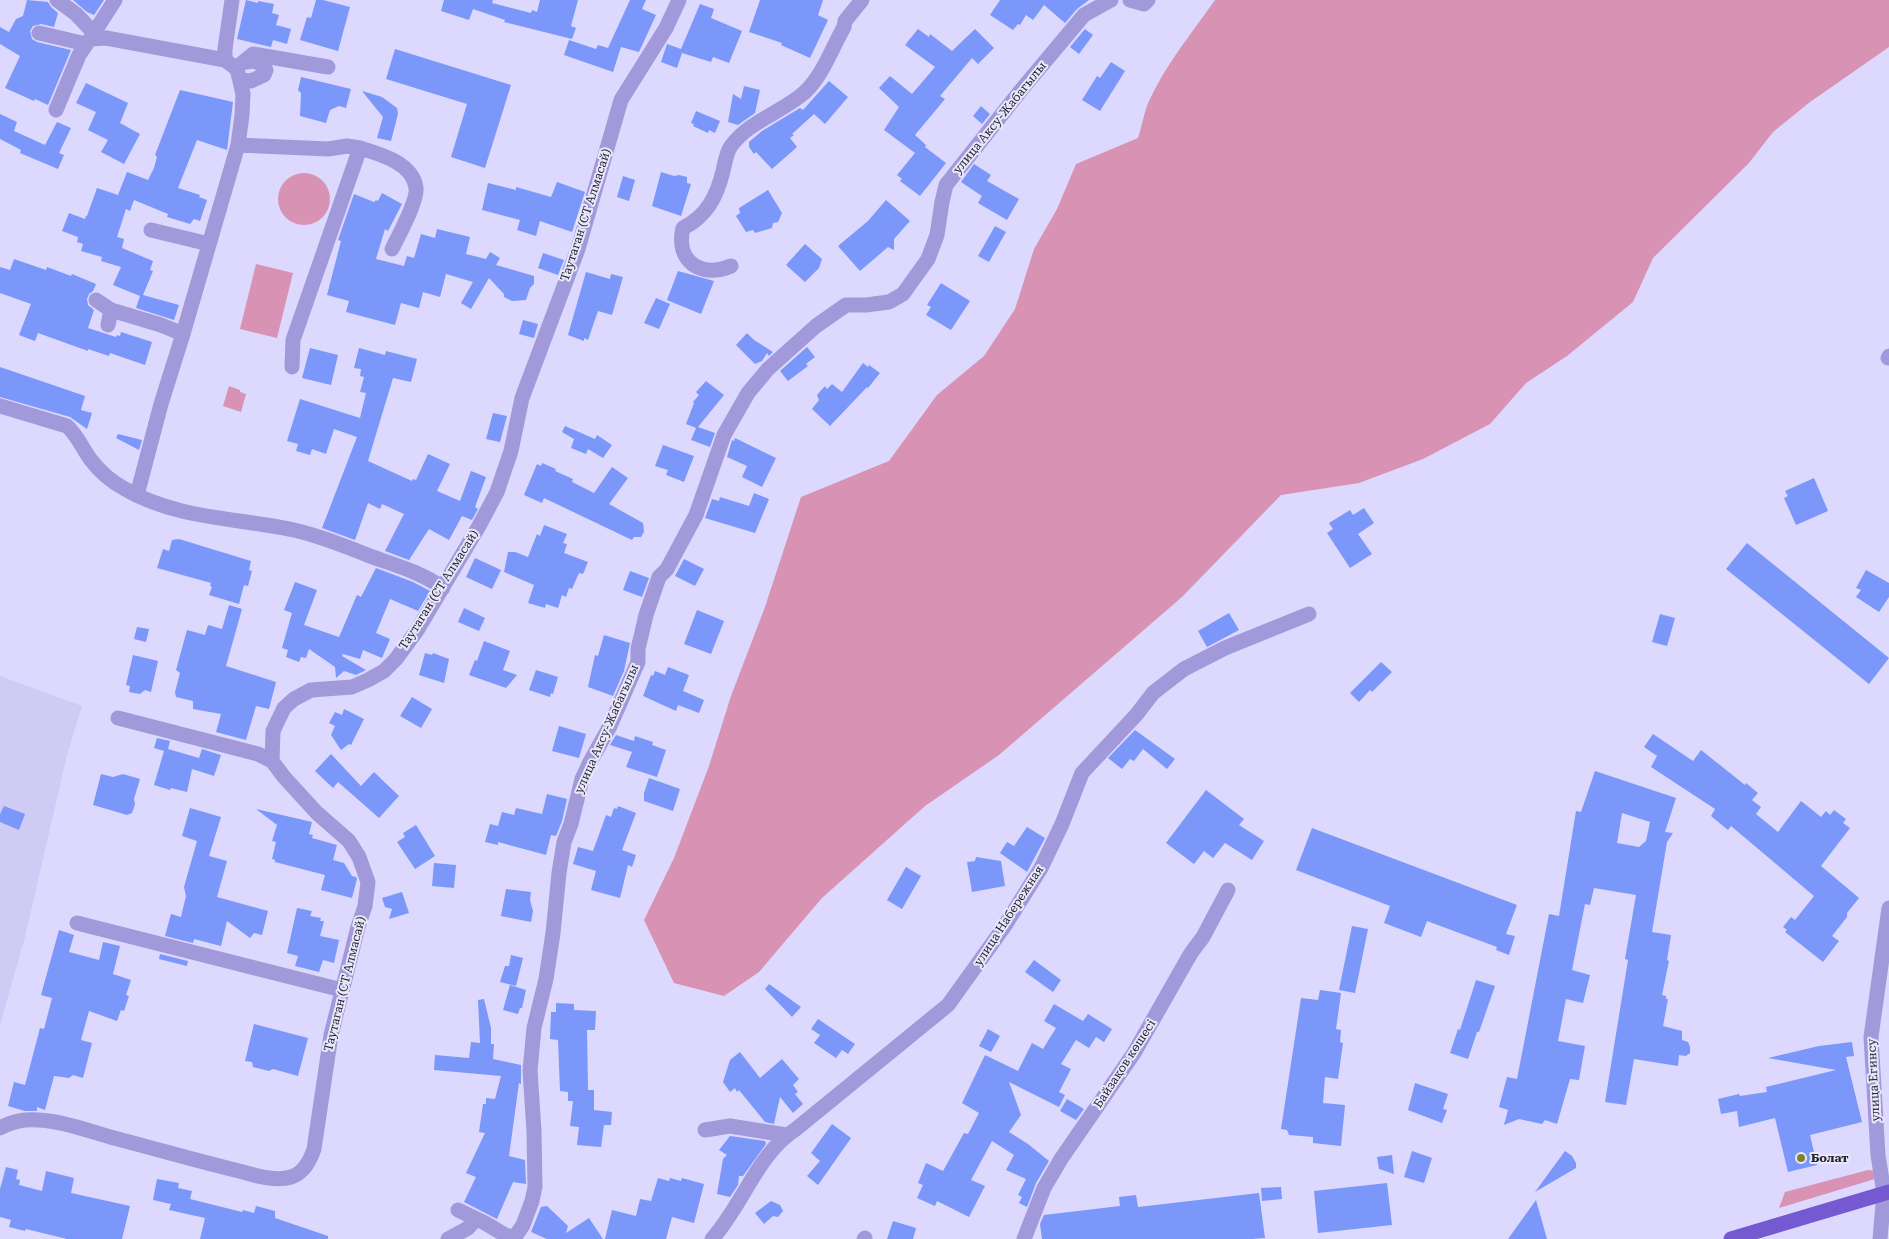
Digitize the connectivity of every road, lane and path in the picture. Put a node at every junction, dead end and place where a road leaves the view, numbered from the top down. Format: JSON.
{"nodes":[{"id":1,"x":57,"y":0,"type":"edge"},
{"id":2,"x":115,"y":0,"type":"edge"},
{"id":3,"x":232,"y":0,"type":"edge"},
{"id":4,"x":678,"y":0,"type":"edge"},
{"id":5,"x":862,"y":0,"type":"edge"},
{"id":6,"x":1111,"y":0,"type":"edge"},
{"id":7,"x":1130,"y":0,"type":"edge"},
{"id":8,"x":1148,"y":0,"type":"edge"},
{"id":9,"x":39,"y":33,"type":"dead end"},
{"id":10,"x":90,"y":39,"type":"junction"},
{"id":11,"x":292,"y":61,"type":"junction"},
{"id":12,"x":328,"y":67,"type":"dead end"},
{"id":13,"x":236,"y":68,"type":"junction"},
{"id":14,"x":56,"y":110,"type":"dead end"},
{"id":15,"x":238,"y":145,"type":"junction"},
{"id":16,"x":360,"y":148,"type":"junction"},
{"id":17,"x":151,"y":230,"type":"dead end"},
{"id":18,"x":209,"y":244,"type":"junction"},
{"id":19,"x":392,"y":249,"type":"dead end"},
{"id":20,"x":731,"y":266,"type":"dead end"},
{"id":21,"x":96,"y":300,"type":"dead end"},
{"id":22,"x":112,"y":310,"type":"junction"},
{"id":23,"x":108,"y":325,"type":"dead end"},
{"id":24,"x":183,"y":334,"type":"junction"},
{"id":25,"x":292,"y":367,"type":"dead end"},
{"id":26,"x":0,"y":406,"type":"edge"},
{"id":27,"x":138,"y":495,"type":"junction"},
{"id":28,"x":443,"y":588,"type":"junction"},
{"id":29,"x":1309,"y":614,"type":"dead end"},
{"id":30,"x":118,"y":718,"type":"dead end"},
{"id":31,"x":272,"y":761,"type":"junction"},
{"id":32,"x":1228,"y":890,"type":"dead end"},
{"id":33,"x":1889,"y":908,"type":"edge"},
{"id":34,"x":77,"y":922,"type":"dead end"},
{"id":35,"x":342,"y":990,"type":"junction"},
{"id":36,"x":0,"y":1128,"type":"edge"},
{"id":37,"x":705,"y":1130,"type":"dead end"},
{"id":38,"x":786,"y":1135,"type":"junction"},
{"id":39,"x":1887,"y":1192,"type":"edge"},
{"id":40,"x":458,"y":1210,"type":"dead end"},
{"id":41,"x":476,"y":1219,"type":"junction"},
{"id":42,"x":511,"y":1238,"type":"edge"},
{"id":43,"x":448,"y":1239,"type":"edge"},
{"id":44,"x":712,"y":1239,"type":"edge"},
{"id":45,"x":1024,"y":1239,"type":"edge"},
{"id":46,"x":1731,"y":1239,"type":"edge"},
{"id":47,"x":1880,"y":1239,"type":"edge"}],
"edges":[{"from":1,"to":10,"type":"street"},
{"from":2,"to":10,"type":"street"},
{"from":3,"to":13,"type":"street"},
{"from":4,"to":28,"type":"street","name":"Таутаган (СТ Алмасай)"},
{"from":5,"to":20,"type":"street"},
{"from":6,"to":42,"type":"street","name":"улица Аксу-Жабагылы"},
{"from":7,"to":8,"type":"street"},
{"from":9,"to":10,"type":"street"},
{"from":10,"to":13,"type":"street"},
{"from":10,"to":14,"type":"street"},
{"from":11,"to":12,"type":"street"},
{"from":11,"to":13,"type":"street"},
{"from":11,"to":13,"type":"street"},
{"from":13,"to":15,"type":"street"},
{"from":15,"to":16,"type":"street"},
{"from":15,"to":18,"type":"street"},
{"from":16,"to":19,"type":"street"},
{"from":16,"to":25,"type":"street"},
{"from":17,"to":18,"type":"street"},
{"from":18,"to":24,"type":"street"},
{"from":21,"to":22,"type":"street"},
{"from":22,"to":23,"type":"street"},
{"from":22,"to":24,"type":"street"},
{"from":24,"to":27,"type":"street"},
{"from":26,"to":27,"type":"street"},
{"from":27,"to":28,"type":"street"},
{"from":28,"to":31,"type":"street","name":"Таутаган (СТ Алмасай)"},
{"from":29,"to":38,"type":"street","name":"улица Набережная"},
{"from":30,"to":31,"type":"street"},
{"from":31,"to":35,"type":"street","name":"Таутаган (СТ Алмасай)"},
{"from":32,"to":45,"type":"street","name":"Байзақов көшесі"},
{"from":33,"to":39,"type":"street","name":"улица Егинсу"},
{"from":34,"to":35,"type":"street"},
{"from":35,"to":36,"type":"street","name":"Таутаган (СТ Алмасай)"},
{"from":37,"to":38,"type":"street"},
{"from":38,"to":44,"type":"street","name":"улица Набережная"},
{"from":39,"to":46,"type":"main road"},
{"from":39,"to":47,"type":"street","name":"улица Егинсу"},
{"from":40,"to":41,"type":"street"},
{"from":41,"to":42,"type":"street"},
{"from":41,"to":43,"type":"street"}]}
